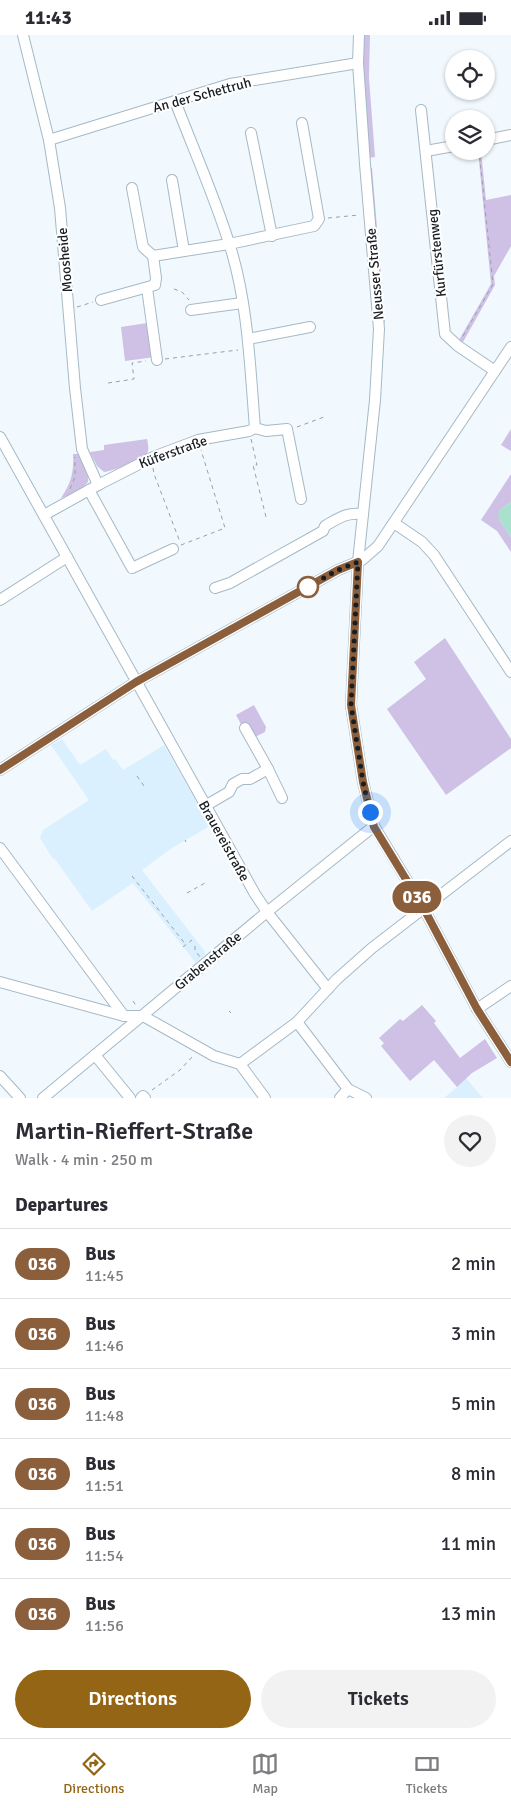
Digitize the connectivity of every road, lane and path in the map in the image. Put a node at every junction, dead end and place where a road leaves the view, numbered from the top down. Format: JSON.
{"nodes":[{"id":1,"x":22,"y":35,"type":"edge"},
{"id":2,"x":359,"y":35,"type":"edge"},
{"id":3,"x":358,"y":63,"type":"junction"},
{"id":4,"x":175,"y":101,"type":"junction"},
{"id":5,"x":421,"y":110,"type":"dead end"},
{"id":6,"x":302,"y":123,"type":"dead end"},
{"id":7,"x":251,"y":133,"type":"dead end"},
{"id":8,"x":511,"y":135,"type":"edge"},
{"id":9,"x":495,"y":138,"type":"edge"},
{"id":10,"x":49,"y":140,"type":"junction"},
{"id":11,"x":445,"y":148,"type":"edge"},
{"id":12,"x":426,"y":151,"type":"junction"},
{"id":13,"x":480,"y":160,"type":"edge"},
{"id":14,"x":172,"y":180,"type":"dead end"},
{"id":15,"x":132,"y":188,"type":"dead end"},
{"id":16,"x":370,"y":213,"type":"junction"},
{"id":17,"x":319,"y":219,"type":"junction"},
{"id":18,"x":272,"y":236,"type":"junction"},
{"id":19,"x":229,"y":244,"type":"junction"},
{"id":20,"x":184,"y":251,"type":"junction"},
{"id":21,"x":153,"y":256,"type":"junction"},
{"id":22,"x":147,"y":288,"type":"junction"},
{"id":23,"x":174,"y":289,"type":"dead end"},
{"id":24,"x":101,"y":300,"type":"joint"},
{"id":25,"x":242,"y":303,"type":"junction"},
{"id":26,"x":69,"y":309,"type":"junction"},
{"id":27,"x":191,"y":310,"type":"joint"},
{"id":28,"x":310,"y":327,"type":"dead end"},
{"id":29,"x":248,"y":344,"type":"junction"},
{"id":30,"x":458,"y":346,"type":"junction"},
{"id":31,"x":511,"y":347,"type":"edge"},
{"id":32,"x":157,"y":360,"type":"junction"},
{"id":33,"x":495,"y":371,"type":"junction"},
{"id":34,"x":108,"y":383,"type":"dead end"},
{"id":35,"x":324,"y":417,"type":"dead end"},
{"id":36,"x":252,"y":429,"type":"junction"},
{"id":37,"x":287,"y":429,"type":"junction"},
{"id":38,"x":0,"y":437,"type":"edge"},
{"id":39,"x":198,"y":441,"type":"junction"},
{"id":40,"x":82,"y":449,"type":"junction"},
{"id":41,"x":4,"y":452,"type":"edge"},
{"id":42,"x":153,"y":457,"type":"junction"},
{"id":43,"x":93,"y":487,"type":"junction"},
{"id":44,"x":301,"y":499,"type":"dead end"},
{"id":45,"x":63,"y":505,"type":"junction"},
{"id":46,"x":363,"y":514,"type":"junction"},
{"id":47,"x":44,"y":515,"type":"junction"},
{"id":48,"x":266,"y":517,"type":"dead end"},
{"id":49,"x":394,"y":523,"type":"junction"},
{"id":50,"x":173,"y":549,"type":"dead end"},
{"id":51,"x":67,"y":557,"type":"junction"},
{"id":52,"x":358,"y":562,"type":"junction"},
{"id":53,"x":215,"y":588,"type":"dead end"},
{"id":54,"x":0,"y":600,"type":"edge"},
{"id":55,"x":511,"y":672,"type":"edge"},
{"id":56,"x":136,"y":682,"type":"junction"},
{"id":57,"x":245,"y":728,"type":"dead end"},
{"id":58,"x":268,"y":769,"type":"junction"},
{"id":59,"x":0,"y":770,"type":"edge"},
{"id":60,"x":137,"y":776,"type":"dead end"},
{"id":61,"x":146,"y":789,"type":"dead end"},
{"id":62,"x":282,"y":798,"type":"dead end"},
{"id":63,"x":205,"y":806,"type":"junction"},
{"id":64,"x":374,"y":827,"type":"junction"},
{"id":65,"x":511,"y":841,"type":"edge"},
{"id":66,"x":0,"y":848,"type":"edge"},
{"id":67,"x":132,"y":876,"type":"dead end"},
{"id":68,"x":205,"y":883,"type":"dead end"},
{"id":69,"x":187,"y":893,"type":"dead end"},
{"id":70,"x":423,"y":907,"type":"junction"},
{"id":71,"x":267,"y":912,"type":"junction"},
{"id":72,"x":192,"y":940,"type":"dead end"},
{"id":73,"x":186,"y":945,"type":"junction"},
{"id":74,"x":183,"y":947,"type":"dead end"},
{"id":75,"x":0,"y":983,"type":"edge"},
{"id":76,"x":511,"y":986,"type":"edge"},
{"id":77,"x":328,"y":989,"type":"junction"},
{"id":78,"x":477,"y":1009,"type":"junction"},
{"id":79,"x":124,"y":1016,"type":"junction"},
{"id":80,"x":143,"y":1016,"type":"junction"},
{"id":81,"x":297,"y":1022,"type":"junction"},
{"id":82,"x":200,"y":1048,"type":"junction"},
{"id":83,"x":95,"y":1055,"type":"junction"},
{"id":84,"x":511,"y":1063,"type":"edge"},
{"id":85,"x":240,"y":1064,"type":"junction"},
{"id":86,"x":0,"y":1075,"type":"edge"},
{"id":87,"x":348,"y":1089,"type":"junction"},
{"id":88,"x":143,"y":1097,"type":"edge"},
{"id":89,"x":20,"y":1098,"type":"edge"},
{"id":90,"x":43,"y":1098,"type":"edge"},
{"id":91,"x":130,"y":1098,"type":"edge"},
{"id":92,"x":265,"y":1098,"type":"edge"},
{"id":93,"x":340,"y":1098,"type":"edge"},
{"id":94,"x":366,"y":1098,"type":"edge"}],
"edges":[{"from":1,"to":10,"type":"street","name":"Moosheide"},
{"from":2,"to":3,"type":"street","name":"Neusser Straße"},
{"from":3,"to":4,"type":"street","name":"An der Schettruh"},
{"from":3,"to":16,"type":"street","name":"Neusser Straße"},
{"from":4,"to":10,"type":"street","name":"An der Schettruh"},
{"from":4,"to":19,"type":"street"},
{"from":5,"to":12,"type":"street","name":"Kurfürstenweg"},
{"from":6,"to":17,"type":"street"},
{"from":7,"to":18,"type":"street"},
{"from":8,"to":9,"type":"street"},
{"from":10,"to":26,"type":"street","name":"Moosheide"},
{"from":11,"to":12,"type":"street"},
{"from":12,"to":30,"type":"street","name":"Kurfürstenweg"},
{"from":13,"to":30,"type":"path"},
{"from":14,"to":20,"type":"street"},
{"from":15,"to":21,"type":"street"},
{"from":16,"to":17,"type":"path"},
{"from":16,"to":46,"type":"street","name":"Neusser Straße"},
{"from":17,"to":18,"type":"street"},
{"from":18,"to":19,"type":"street"},
{"from":19,"to":20,"type":"street"},
{"from":19,"to":25,"type":"street"},
{"from":20,"to":21,"type":"street"},
{"from":21,"to":22,"type":"street"},
{"from":22,"to":24,"type":"street"},
{"from":22,"to":32,"type":"street"},
{"from":23,"to":27,"type":"path"},
{"from":24,"to":26,"type":"path"},
{"from":25,"to":27,"type":"street"},
{"from":25,"to":29,"type":"street"},
{"from":26,"to":40,"type":"street","name":"Moosheide"},
{"from":28,"to":29,"type":"street"},
{"from":29,"to":32,"type":"path"},
{"from":29,"to":36,"type":"street"},
{"from":30,"to":33,"type":"street","name":"Kurfürstenweg"},
{"from":31,"to":33,"type":"street"},
{"from":32,"to":34,"type":"path"},
{"from":33,"to":49,"type":"street"},
{"from":35,"to":37,"type":"path"},
{"from":36,"to":37,"type":"street"},
{"from":36,"to":39,"type":"street","name":"Küferstraße"},
{"from":36,"to":48,"type":"path"},
{"from":37,"to":44,"type":"street"},
{"from":38,"to":41,"type":"street","name":"Brauereistraße"},
{"from":39,"to":42,"type":"street","name":"Küferstraße"},
{"from":39,"to":42,"type":"path"},
{"from":40,"to":43,"type":"street","name":"Moosheide"},
{"from":40,"to":45,"type":"path"},
{"from":41,"to":47,"type":"street","name":"Brauereistraße"},
{"from":42,"to":43,"type":"street","name":"Küferstraße"},
{"from":43,"to":45,"type":"street","name":"Küferstraße"},
{"from":43,"to":50,"type":"street","name":"Moosheide"},
{"from":45,"to":47,"type":"street","name":"Küferstraße"},
{"from":46,"to":52,"type":"street","name":"Neusser Straße"},
{"from":46,"to":53,"type":"street"},
{"from":47,"to":51,"type":"street","name":"Brauereistraße"},
{"from":49,"to":52,"type":"street"},
{"from":49,"to":55,"type":"street"},
{"from":51,"to":54,"type":"street"},
{"from":51,"to":56,"type":"street","name":"Brauereistraße"},
{"from":52,"to":56,"type":"street"},
{"from":52,"to":64,"type":"street","name":"Neusser Straße"},
{"from":56,"to":59,"type":"street"},
{"from":56,"to":63,"type":"street","name":"Brauereistraße"},
{"from":57,"to":58,"type":"street"},
{"from":58,"to":62,"type":"street"},
{"from":58,"to":63,"type":"street"},
{"from":60,"to":61,"type":"path"},
{"from":63,"to":71,"type":"street","name":"Brauereistraße"},
{"from":64,"to":70,"type":"street","name":"Neusser Straße"},
{"from":64,"to":71,"type":"street","name":"Grabenstraße"},
{"from":65,"to":70,"type":"street"},
{"from":66,"to":79,"type":"street"},
{"from":67,"to":73,"type":"path"},
{"from":68,"to":69,"type":"path"},
{"from":70,"to":77,"type":"street"},
{"from":70,"to":78,"type":"street","name":"Neusser Straße"},
{"from":71,"to":77,"type":"street","name":"Brauereistraße"},
{"from":71,"to":80,"type":"street","name":"Grabenstraße"},
{"from":72,"to":73,"type":"path"},
{"from":73,"to":74,"type":"path"},
{"from":75,"to":79,"type":"street"},
{"from":76,"to":78,"type":"street"},
{"from":77,"to":81,"type":"street"},
{"from":78,"to":84,"type":"street","name":"Neusser Straße"},
{"from":79,"to":80,"type":"street"},
{"from":80,"to":82,"type":"street"},
{"from":80,"to":83,"type":"street","name":"Grabenstraße"},
{"from":81,"to":85,"type":"street"},
{"from":81,"to":87,"type":"street"},
{"from":82,"to":85,"type":"street"},
{"from":82,"to":88,"type":"path"},
{"from":83,"to":90,"type":"street","name":"Grabenstraße"},
{"from":83,"to":91,"type":"street"},
{"from":85,"to":92,"type":"street"},
{"from":86,"to":89,"type":"street"},
{"from":87,"to":93,"type":"street"},
{"from":87,"to":94,"type":"street"}]}
